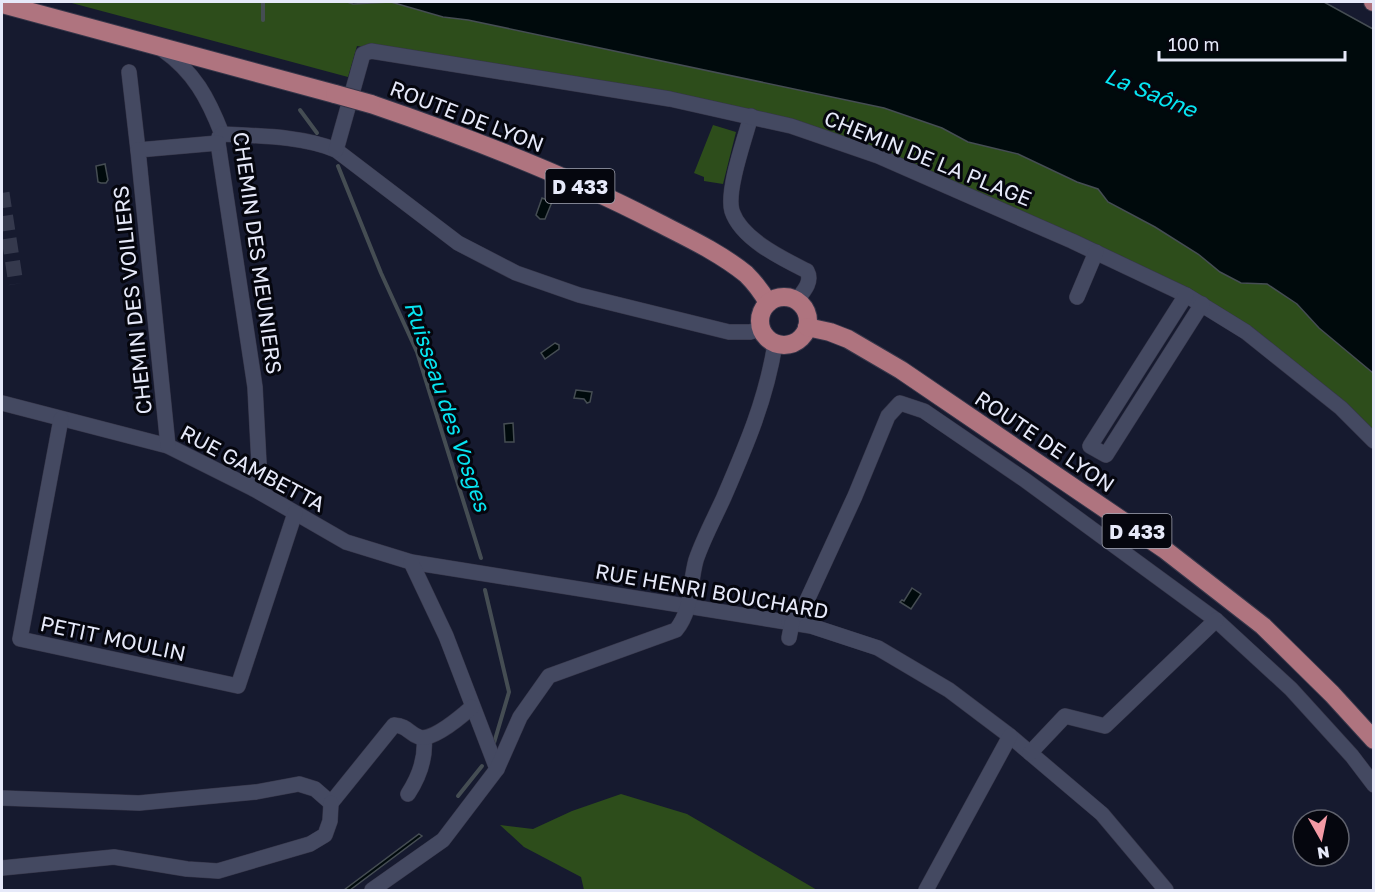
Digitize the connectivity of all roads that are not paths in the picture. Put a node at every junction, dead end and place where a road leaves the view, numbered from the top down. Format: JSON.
{"nodes":[{"id":1,"x":2,"y":4,"type":"edge"},
{"id":2,"x":157,"y":45,"type":"junction"},
{"id":3,"x":129,"y":72,"type":"dead end"},
{"id":4,"x":751,"y":116,"type":"junction"},
{"id":5,"x":220,"y":138,"type":"junction"},
{"id":6,"x":138,"y":150,"type":"junction"},
{"id":7,"x":336,"y":150,"type":"junction"},
{"id":8,"x":1096,"y":252,"type":"junction"},
{"id":9,"x":1186,"y":295,"type":"junction"},
{"id":10,"x":1077,"y":297,"type":"dead end"},
{"id":11,"x":796,"y":301,"type":"junction"},
{"id":12,"x":768,"y":303,"type":"junction"},
{"id":13,"x":1202,"y":304,"type":"junction"},
{"id":14,"x":807,"y":327,"type":"junction"},
{"id":15,"x":761,"y":329,"type":"junction"},
{"id":16,"x":775,"y":344,"type":"junction"},
{"id":17,"x":2,"y":403,"type":"edge"},
{"id":18,"x":61,"y":419,"type":"junction"},
{"id":19,"x":1374,"y":441,"type":"edge"},
{"id":20,"x":168,"y":446,"type":"junction"},
{"id":21,"x":254,"y":489,"type":"junction"},
{"id":22,"x":295,"y":513,"type":"junction"},
{"id":23,"x":411,"y":562,"type":"junction"},
{"id":24,"x":689,"y":606,"type":"junction"},
{"id":25,"x":1216,"y":620,"type":"junction"},
{"id":26,"x":790,"y":627,"type":"junction"},
{"id":27,"x":472,"y":707,"type":"junction"},
{"id":28,"x":1010,"y":736,"type":"junction"},
{"id":29,"x":424,"y":738,"type":"junction"},
{"id":30,"x":1374,"y":740,"type":"edge"},
{"id":31,"x":1030,"y":753,"type":"junction"},
{"id":32,"x":497,"y":769,"type":"junction"},
{"id":33,"x":1374,"y":785,"type":"edge"},
{"id":34,"x":408,"y":794,"type":"dead end"},
{"id":35,"x":2,"y":798,"type":"edge"},
{"id":36,"x":330,"y":803,"type":"junction"},
{"id":37,"x":2,"y":868,"type":"edge"},
{"id":38,"x":372,"y":891,"type":"edge"},
{"id":39,"x":926,"y":891,"type":"edge"},
{"id":40,"x":1166,"y":891,"type":"edge"}],
"edges":[{"from":1,"to":2,"type":"main road","number":"D 433"},
{"from":2,"to":5,"type":"street","name":"CHEMIN DES MEUNIERS"},
{"from":2,"to":12,"type":"main road","name":"ROUTE DE LYON","number":"D 433","bridge":true},
{"from":3,"to":6,"type":"street","name":"CHEMIN DES VOILIERS"},
{"from":4,"to":7,"type":"street","name":"CHEMIN DE LA PLAGE"},
{"from":4,"to":8,"type":"street","name":"CHEMIN DE LA PLAGE"},
{"from":4,"to":11,"type":"street"},
{"from":5,"to":6,"type":"street"},
{"from":5,"to":7,"type":"street"},
{"from":5,"to":21,"type":"street","name":"CHEMIN DES MEUNIERS"},
{"from":6,"to":20,"type":"street","name":"CHEMIN DES VOILIERS"},
{"from":7,"to":15,"type":"street"},
{"from":8,"to":9,"type":"street","name":"CHEMIN DE LA PLAGE"},
{"from":8,"to":10,"type":"street"},
{"from":9,"to":13,"type":"street","name":"CHEMIN DE LA PLAGE"},
{"from":9,"to":13,"type":"street"},
{"from":11,"to":12,"type":"main road"},
{"from":11,"to":14,"type":"main road"},
{"from":12,"to":15,"type":"main road"},
{"from":13,"to":19,"type":"street","name":"CHEMIN DE LA PLAGE"},
{"from":14,"to":16,"type":"main road"},
{"from":14,"to":30,"type":"main road","name":"ROUTE DE LYON","number":"D 433"},
{"from":15,"to":16,"type":"main road"},
{"from":16,"to":24,"type":"street"},
{"from":17,"to":18,"type":"street","name":"RUE GAMBETTA"},
{"from":18,"to":20,"type":"street","name":"RUE GAMBETTA"},
{"from":18,"to":22,"type":"street","name":"PETIT MOULIN"},
{"from":20,"to":21,"type":"street","name":"RUE GAMBETTA"},
{"from":21,"to":22,"type":"street","name":"RUE GAMBETTA"},
{"from":22,"to":23,"type":"street","name":"RUE GAMBETTA"},
{"from":23,"to":24,"type":"street","name":"RUE HENRI BOUCHARD"},
{"from":23,"to":27,"type":"street"},
{"from":24,"to":26,"type":"street","name":"RUE HENRI BOUCHARD"},
{"from":24,"to":32,"type":"street"},
{"from":25,"to":26,"type":"street"},
{"from":25,"to":31,"type":"street"},
{"from":25,"to":33,"type":"street"},
{"from":26,"to":28,"type":"street","name":"RUE HENRI BOUCHARD"},
{"from":27,"to":29,"type":"street"},
{"from":27,"to":32,"type":"street"},
{"from":28,"to":31,"type":"street","name":"RUE HENRI BOUCHARD"},
{"from":28,"to":39,"type":"street"},
{"from":29,"to":34,"type":"street"},
{"from":29,"to":36,"type":"street"},
{"from":31,"to":40,"type":"street","name":"RUE HENRI BOUCHARD"},
{"from":32,"to":38,"type":"street"},
{"from":35,"to":36,"type":"street"},
{"from":36,"to":37,"type":"street"}]}
